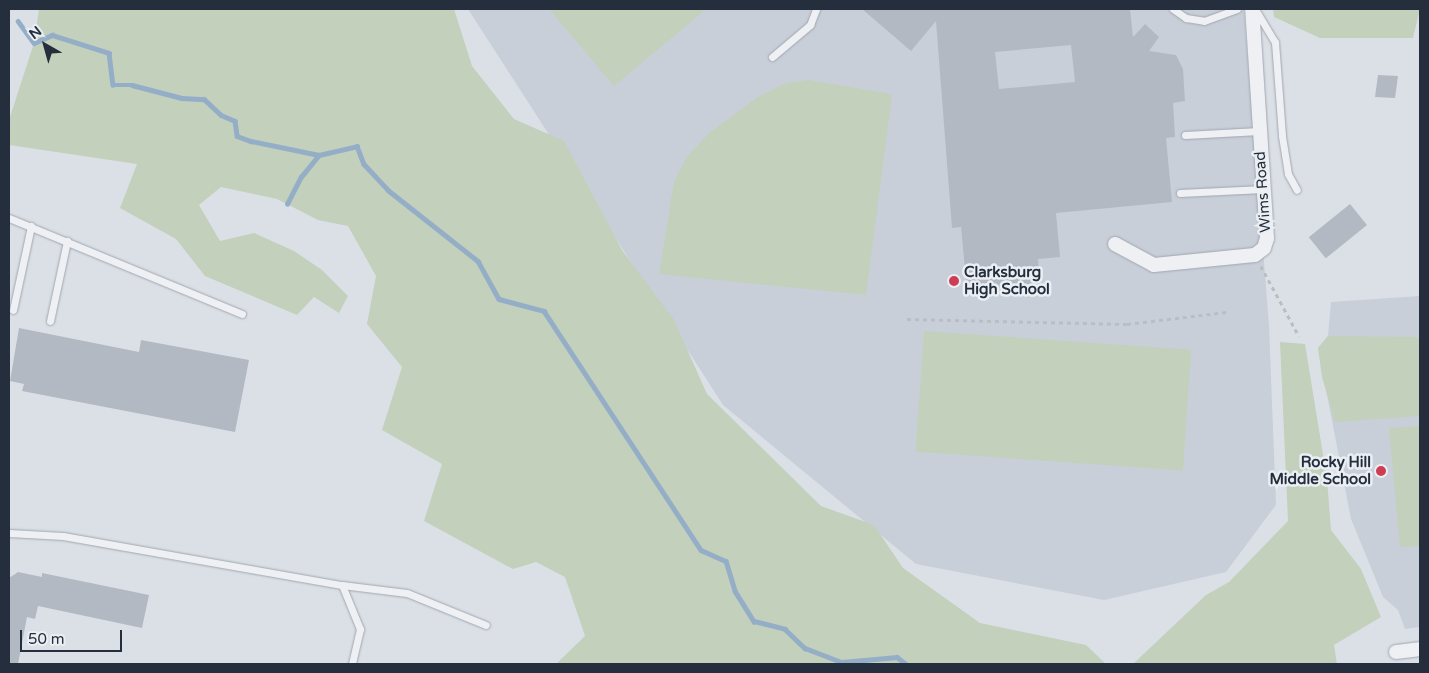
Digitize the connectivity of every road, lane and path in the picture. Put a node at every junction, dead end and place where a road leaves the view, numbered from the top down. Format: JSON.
{"nodes":[{"id":1,"x":816,"y":9,"type":"edge"},
{"id":2,"x":1173,"y":9,"type":"edge"},
{"id":3,"x":1237,"y":9,"type":"edge"},
{"id":4,"x":1253,"y":9,"type":"edge"},
{"id":5,"x":772,"y":58,"type":"dead end"},
{"id":6,"x":1259,"y":131,"type":"junction"},
{"id":7,"x":1185,"y":135,"type":"dead end"},
{"id":8,"x":1263,"y":189,"type":"junction"},
{"id":9,"x":1296,"y":190,"type":"dead end"},
{"id":10,"x":1180,"y":193,"type":"dead end"},
{"id":11,"x":9,"y":218,"type":"edge"},
{"id":12,"x":31,"y":226,"type":"junction"},
{"id":13,"x":67,"y":241,"type":"junction"},
{"id":14,"x":1115,"y":244,"type":"dead end"},
{"id":15,"x":1255,"y":256,"type":"junction"},
{"id":16,"x":13,"y":310,"type":"dead end"},
{"id":17,"x":1226,"y":312,"type":"dead end"},
{"id":18,"x":242,"y":314,"type":"dead end"},
{"id":19,"x":907,"y":319,"type":"dead end"},
{"id":20,"x":50,"y":321,"type":"dead end"},
{"id":21,"x":1299,"y":336,"type":"dead end"},
{"id":22,"x":9,"y":533,"type":"edge"},
{"id":23,"x":342,"y":585,"type":"junction"},
{"id":24,"x":486,"y":625,"type":"dead end"},
{"id":25,"x":1420,"y":649,"type":"edge"},
{"id":26,"x":1396,"y":652,"type":"dead end"},
{"id":27,"x":352,"y":664,"type":"edge"}],
"edges":[{"from":1,"to":5,"type":"lane"},
{"from":2,"to":3,"type":"lane"},
{"from":4,"to":6,"type":"street","name":"Wims Road"},
{"from":4,"to":9,"type":"lane"},
{"from":6,"to":7,"type":"lane"},
{"from":6,"to":8,"type":"street","name":"Wims Road"},
{"from":8,"to":10,"type":"lane"},
{"from":8,"to":15,"type":"street","name":"Wims Road"},
{"from":11,"to":12,"type":"lane"},
{"from":12,"to":13,"type":"lane"},
{"from":12,"to":16,"type":"lane"},
{"from":13,"to":18,"type":"lane"},
{"from":13,"to":20,"type":"lane"},
{"from":14,"to":15,"type":"street","name":"Wims Road"},
{"from":15,"to":21,"type":"path"},
{"from":17,"to":19,"type":"path"},
{"from":22,"to":23,"type":"lane"},
{"from":23,"to":24,"type":"lane"},
{"from":23,"to":27,"type":"lane"},
{"from":25,"to":26,"type":"street"}]}
